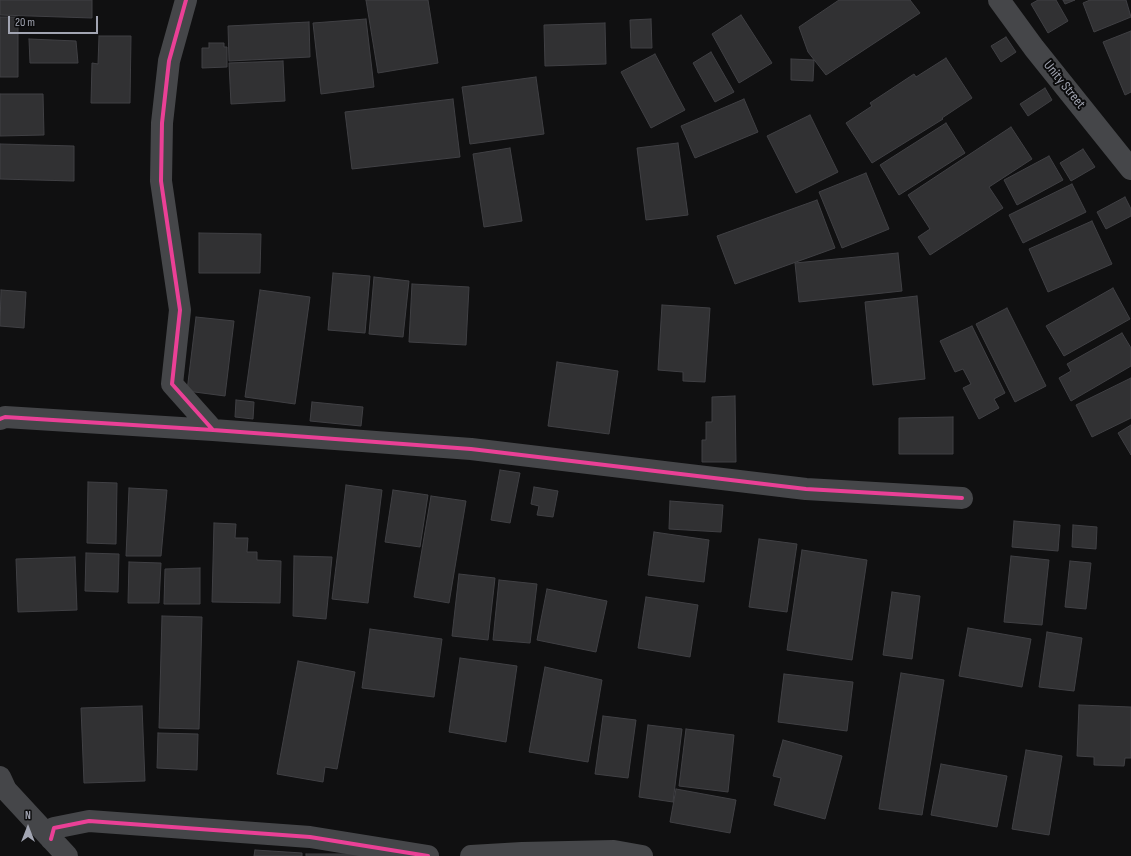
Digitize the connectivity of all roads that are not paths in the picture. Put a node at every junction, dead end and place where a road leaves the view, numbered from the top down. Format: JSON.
{"nodes":[{"id":1,"x":186,"y":0,"type":"edge"},
{"id":2,"x":999,"y":0,"type":"edge"},
{"id":3,"x":1131,"y":168,"type":"edge"},
{"id":4,"x":0,"y":419,"type":"edge"},
{"id":5,"x":213,"y":430,"type":"junction"},
{"id":6,"x":962,"y":498,"type":"dead end"},
{"id":7,"x":0,"y":777,"type":"edge"},
{"id":8,"x":52,"y":839,"type":"junction"},
{"id":9,"x":67,"y":856,"type":"edge"},
{"id":10,"x":428,"y":856,"type":"edge"},
{"id":11,"x":471,"y":856,"type":"edge"},
{"id":12,"x":642,"y":856,"type":"edge"}],
"edges":[{"from":1,"to":5,"type":"street"},
{"from":2,"to":3,"type":"street","name":"Unity Street"},
{"from":4,"to":5,"type":"street"},
{"from":5,"to":6,"type":"street"},
{"from":7,"to":8,"type":"street"},
{"from":8,"to":9,"type":"street"},
{"from":8,"to":10,"type":"street"},
{"from":11,"to":12,"type":"street"}]}
